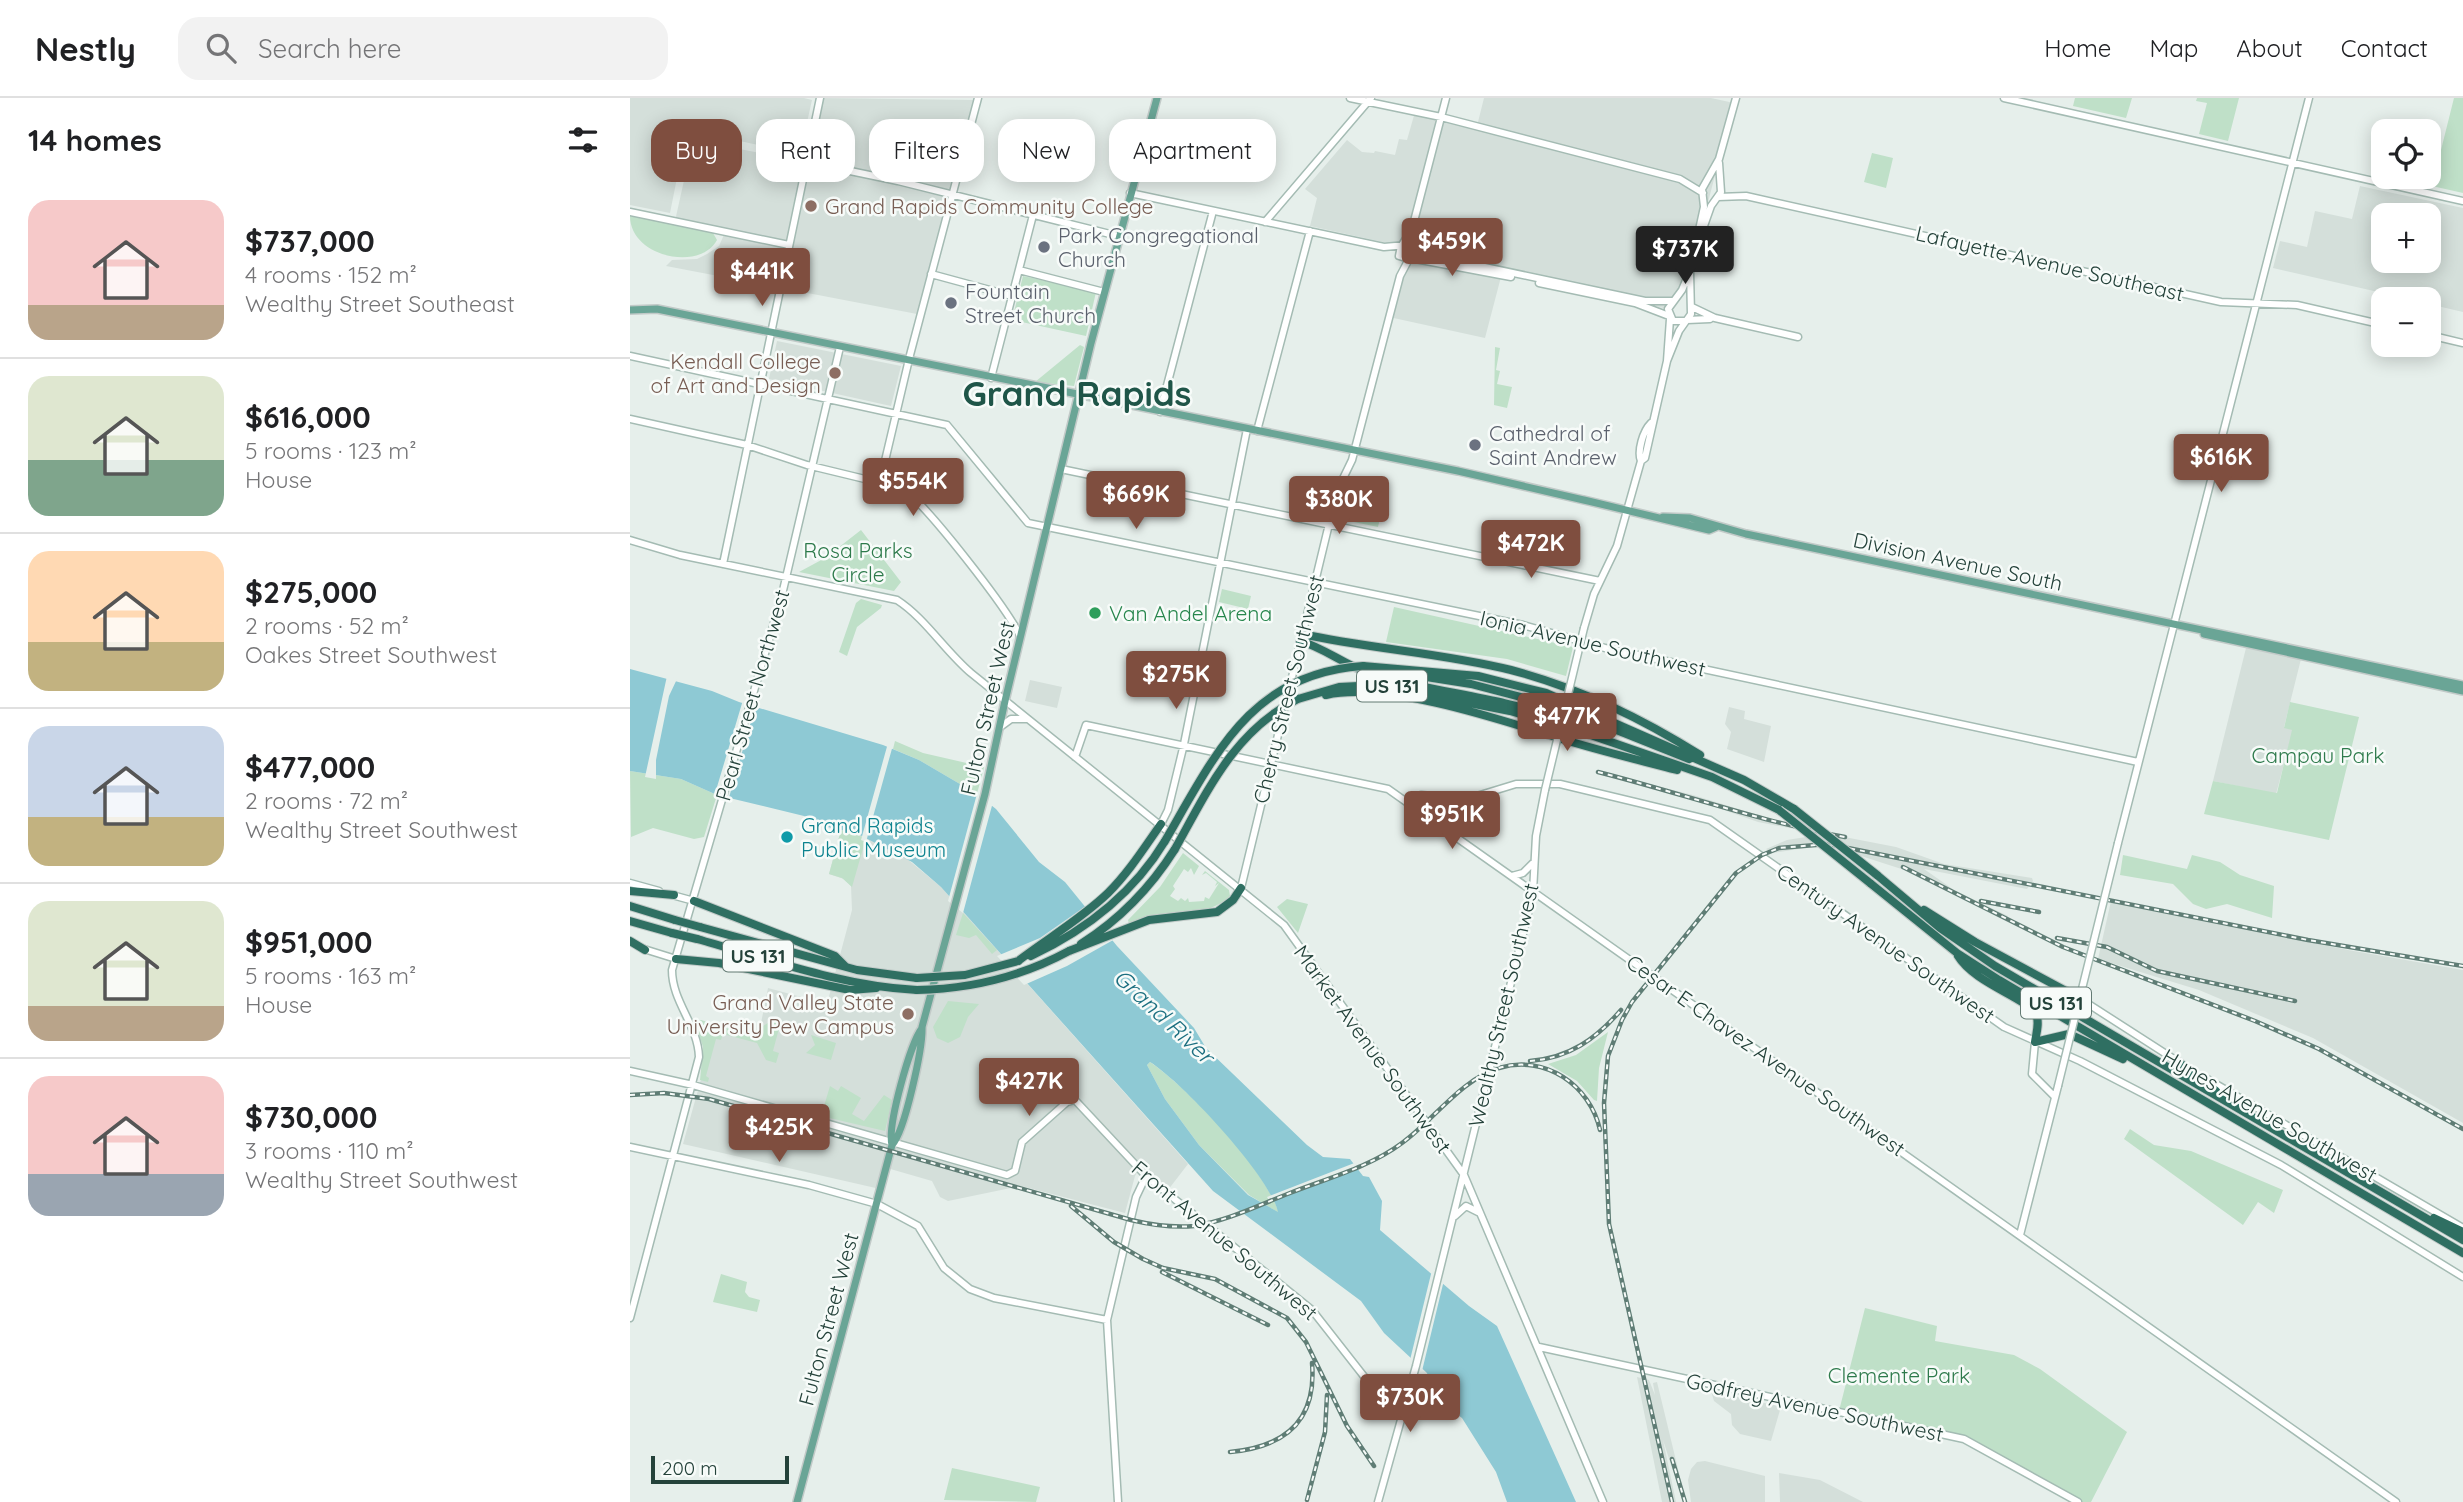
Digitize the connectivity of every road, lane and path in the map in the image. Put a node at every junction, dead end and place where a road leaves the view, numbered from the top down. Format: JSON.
{"nodes":[{"id":1,"x":820,"y":98,"type":"edge"},
{"id":2,"x":978,"y":98,"type":"edge"},
{"id":3,"x":1157,"y":98,"type":"edge"},
{"id":4,"x":1350,"y":98,"type":"edge"},
{"id":5,"x":1446,"y":98,"type":"edge"},
{"id":6,"x":1736,"y":98,"type":"edge"},
{"id":7,"x":2004,"y":98,"type":"edge"},
{"id":8,"x":2309,"y":98,"type":"edge"},
{"id":9,"x":1369,"y":100,"type":"edge"},
{"id":10,"x":1441,"y":117,"type":"junction"},
{"id":11,"x":816,"y":119,"type":"edge"},
{"id":12,"x":1719,"y":159,"type":"junction"},
{"id":13,"x":2293,"y":162,"type":"junction"},
{"id":14,"x":855,"y":173,"type":"edge"},
{"id":15,"x":1680,"y":178,"type":"junction"},
{"id":16,"x":803,"y":182,"type":"edge"},
{"id":17,"x":1706,"y":183,"type":"junction"},
{"id":18,"x":1719,"y":185,"type":"junction"},
{"id":19,"x":1130,"y":193,"type":"junction"},
{"id":20,"x":1703,"y":193,"type":"junction"},
{"id":21,"x":951,"y":194,"type":"junction"},
{"id":22,"x":1746,"y":196,"type":"junction"},
{"id":23,"x":1717,"y":198,"type":"junction"},
{"id":24,"x":2463,"y":201,"type":"edge"},
{"id":25,"x":1213,"y":211,"type":"junction"},
{"id":26,"x":630,"y":212,"type":"edge"},
{"id":27,"x":1033,"y":215,"type":"junction"},
{"id":28,"x":1265,"y":222,"type":"junction"},
{"id":29,"x":1412,"y":229,"type":"junction"},
{"id":30,"x":1310,"y":231,"type":"junction"},
{"id":31,"x":1118,"y":236,"type":"junction"},
{"id":32,"x":1698,"y":242,"type":"junction"},
{"id":33,"x":789,"y":245,"type":"junction"},
{"id":34,"x":1401,"y":246,"type":"junction"},
{"id":35,"x":1384,"y":247,"type":"junction"},
{"id":36,"x":1412,"y":247,"type":"junction"},
{"id":37,"x":1399,"y":257,"type":"junction"},
{"id":38,"x":1409,"y":259,"type":"junction"},
{"id":39,"x":1019,"y":270,"type":"junction"},
{"id":40,"x":1690,"y":271,"type":"junction"},
{"id":41,"x":931,"y":274,"type":"junction"},
{"id":42,"x":1400,"y":276,"type":"junction"},
{"id":43,"x":1104,"y":292,"type":"junction"},
{"id":44,"x":1012,"y":296,"type":"junction"},
{"id":45,"x":1672,"y":301,"type":"junction"},
{"id":46,"x":2256,"y":303,"type":"junction"},
{"id":47,"x":1690,"y":306,"type":"junction"},
{"id":48,"x":630,"y":310,"type":"edge"},
{"id":49,"x":1669,"y":316,"type":"junction"},
{"id":50,"x":1715,"y":318,"type":"junction"},
{"id":51,"x":1687,"y":320,"type":"junction"},
{"id":52,"x":2371,"y":322,"type":"edge"},
{"id":53,"x":771,"y":333,"type":"junction"},
{"id":54,"x":1798,"y":337,"type":"dead end"},
{"id":55,"x":2441,"y":338,"type":"edge"},
{"id":56,"x":2463,"y":343,"type":"edge"},
{"id":57,"x":840,"y":347,"type":"junction"},
{"id":58,"x":630,"y":356,"type":"edge"},
{"id":59,"x":909,"y":361,"type":"junction"},
{"id":60,"x":1667,"y":361,"type":"junction"},
{"id":61,"x":991,"y":378,"type":"junction"},
{"id":62,"x":760,"y":384,"type":"junction"},
{"id":63,"x":1079,"y":395,"type":"junction"},
{"id":64,"x":828,"y":399,"type":"junction"},
{"id":65,"x":1160,"y":412,"type":"junction"},
{"id":66,"x":897,"y":415,"type":"junction"},
{"id":67,"x":630,"y":419,"type":"edge"},
{"id":68,"x":1247,"y":429,"type":"junction"},
{"id":69,"x":1256,"y":431,"type":"junction"},
{"id":70,"x":747,"y":445,"type":"junction"},
{"id":71,"x":1354,"y":451,"type":"junction"},
{"id":72,"x":812,"y":467,"type":"junction"},
{"id":73,"x":1061,"y":469,"type":"junction"},
{"id":74,"x":880,"y":482,"type":"junction"},
{"id":75,"x":1232,"y":503,"type":"junction"},
{"id":76,"x":1628,"y":509,"type":"junction"},
{"id":77,"x":1329,"y":523,"type":"junction"},
{"id":78,"x":1047,"y":527,"type":"junction"},
{"id":79,"x":630,"y":540,"type":"edge"},
{"id":80,"x":1220,"y":562,"type":"junction"},
{"id":81,"x":723,"y":564,"type":"junction"},
{"id":82,"x":787,"y":576,"type":"junction"},
{"id":83,"x":1600,"y":581,"type":"junction"},
{"id":84,"x":1314,"y":583,"type":"junction"},
{"id":85,"x":2172,"y":625,"type":"junction"},
{"id":86,"x":2193,"y":630,"type":"junction"},
{"id":87,"x":1020,"y":636,"type":"junction"},
{"id":88,"x":1301,"y":637,"type":"junction"},
{"id":89,"x":1363,"y":666,"type":"junction"},
{"id":90,"x":2463,"y":685,"type":"edge"},
{"id":91,"x":2463,"y":691,"type":"edge"},
{"id":92,"x":1298,"y":699,"type":"junction"},
{"id":93,"x":1005,"y":701,"type":"junction"},
{"id":94,"x":1564,"y":709,"type":"junction"},
{"id":95,"x":1029,"y":719,"type":"junction"},
{"id":96,"x":1000,"y":727,"type":"junction"},
{"id":97,"x":1582,"y":732,"type":"junction"},
{"id":98,"x":1557,"y":737,"type":"junction"},
{"id":99,"x":1184,"y":744,"type":"junction"},
{"id":100,"x":1076,"y":757,"type":"junction"},
{"id":101,"x":1271,"y":762,"type":"junction"},
{"id":102,"x":2138,"y":762,"type":"junction"},
{"id":103,"x":1712,"y":765,"type":"junction"},
{"id":104,"x":1723,"y":770,"type":"junction"},
{"id":105,"x":1729,"y":785,"type":"junction"},
{"id":106,"x":1410,"y":804,"type":"junction"},
{"id":107,"x":1161,"y":824,"type":"junction"},
{"id":108,"x":1534,"y":862,"type":"junction"},
{"id":109,"x":1512,"y":876,"type":"junction"},
{"id":110,"x":1873,"y":879,"type":"junction"},
{"id":111,"x":630,"y":883,"type":"edge"},
{"id":112,"x":1241,"y":888,"type":"junction"},
{"id":113,"x":630,"y":891,"type":"edge"},
{"id":114,"x":1533,"y":892,"type":"junction"},
{"id":115,"x":674,"y":895,"type":"junction"},
{"id":116,"x":1901,"y":895,"type":"junction"},
{"id":117,"x":694,"y":901,"type":"junction"},
{"id":118,"x":630,"y":906,"type":"edge"},
{"id":119,"x":630,"y":921,"type":"edge"},
{"id":120,"x":630,"y":943,"type":"edge"},
{"id":121,"x":645,"y":950,"type":"joint"},
{"id":122,"x":1069,"y":951,"type":"junction"},
{"id":123,"x":1956,"y":953,"type":"junction"},
{"id":124,"x":824,"y":957,"type":"junction"},
{"id":125,"x":676,"y":959,"type":"junction"},
{"id":126,"x":1018,"y":961,"type":"junction"},
{"id":127,"x":885,"y":988,"type":"junction"},
{"id":128,"x":2079,"y":998,"type":"junction"},
{"id":129,"x":2035,"y":1042,"type":"junction"},
{"id":130,"x":2176,"y":1060,"type":"junction"},
{"id":131,"x":630,"y":1071,"type":"edge"},
{"id":132,"x":2170,"y":1081,"type":"junction"},
{"id":133,"x":693,"y":1085,"type":"junction"},
{"id":134,"x":2055,"y":1097,"type":"junction"},
{"id":135,"x":2246,"y":1114,"type":"junction"},
{"id":136,"x":892,"y":1144,"type":"junction"},
{"id":137,"x":630,"y":1147,"type":"edge"},
{"id":138,"x":672,"y":1156,"type":"junction"},
{"id":139,"x":1464,"y":1175,"type":"junction"},
{"id":140,"x":1146,"y":1176,"type":"junction"},
{"id":141,"x":2397,"y":1202,"type":"junction"},
{"id":142,"x":877,"y":1204,"type":"junction"},
{"id":143,"x":1481,"y":1214,"type":"junction"},
{"id":144,"x":1452,"y":1222,"type":"junction"},
{"id":145,"x":2463,"y":1230,"type":"edge"},
{"id":146,"x":2020,"y":1236,"type":"junction"},
{"id":147,"x":2463,"y":1240,"type":"edge"},
{"id":148,"x":2463,"y":1253,"type":"edge"},
{"id":149,"x":2463,"y":1277,"type":"edge"},
{"id":150,"x":630,"y":1318,"type":"edge"},
{"id":151,"x":1107,"y":1320,"type":"junction"},
{"id":152,"x":1539,"y":1347,"type":"junction"},
{"id":153,"x":1402,"y":1412,"type":"junction"},
{"id":154,"x":797,"y":1502,"type":"edge"},
{"id":155,"x":1118,"y":1502,"type":"edge"},
{"id":156,"x":1378,"y":1502,"type":"edge"},
{"id":157,"x":1603,"y":1502,"type":"edge"},
{"id":158,"x":2078,"y":1502,"type":"edge"},
{"id":159,"x":2396,"y":1502,"type":"edge"}],
"edges":[{"from":1,"to":11,"type":"street"},
{"from":2,"to":21,"type":"street"},
{"from":3,"to":19,"type":"main road","name":"Fulton Street West"},
{"from":4,"to":9,"type":"street"},
{"from":5,"to":10,"type":"street"},
{"from":6,"to":12,"type":"street"},
{"from":7,"to":13,"type":"street"},
{"from":8,"to":13,"type":"street"},
{"from":9,"to":10,"type":"street"},
{"from":9,"to":28,"type":"street"},
{"from":10,"to":15,"type":"street"},
{"from":10,"to":29,"type":"street"},
{"from":12,"to":17,"type":"street"},
{"from":12,"to":18,"type":"street"},
{"from":13,"to":24,"type":"street"},
{"from":13,"to":46,"type":"street"},
{"from":14,"to":21,"type":"street"},
{"from":15,"to":17,"type":"street"},
{"from":15,"to":20,"type":"street"},
{"from":16,"to":33,"type":"street"},
{"from":17,"to":18,"type":"street"},
{"from":17,"to":20,"type":"street"},
{"from":18,"to":22,"type":"street"},
{"from":18,"to":23,"type":"street"},
{"from":19,"to":25,"type":"street"},
{"from":19,"to":31,"type":"main road","name":"Fulton Street West"},
{"from":20,"to":23,"type":"street","name":"Lafayette Avenue Southeast"},
{"from":20,"to":32,"type":"street"},
{"from":21,"to":27,"type":"street"},
{"from":21,"to":41,"type":"street"},
{"from":22,"to":23,"type":"street","name":"Lafayette Avenue Southeast"},
{"from":22,"to":46,"type":"street","name":"Lafayette Avenue Southeast"},
{"from":23,"to":32,"type":"street"},
{"from":25,"to":28,"type":"street"},
{"from":25,"to":65,"type":"street"},
{"from":26,"to":33,"type":"street"},
{"from":27,"to":31,"type":"street"},
{"from":27,"to":39,"type":"street"},
{"from":28,"to":30,"type":"street"},
{"from":29,"to":34,"type":"street"},
{"from":29,"to":36,"type":"street"},
{"from":30,"to":35,"type":"street"},
{"from":30,"to":69,"type":"street"},
{"from":31,"to":43,"type":"main road","name":"Fulton Street West"},
{"from":32,"to":40,"type":"street"},
{"from":33,"to":53,"type":"street"},
{"from":34,"to":35,"type":"street"},
{"from":34,"to":36,"type":"street"},
{"from":34,"to":37,"type":"street"},
{"from":35,"to":37,"type":"street"},
{"from":36,"to":38,"type":"street"},
{"from":36,"to":45,"type":"street"},
{"from":37,"to":38,"type":"street"},
{"from":37,"to":42,"type":"street"},
{"from":38,"to":42,"type":"street"},
{"from":38,"to":49,"type":"street"},
{"from":39,"to":43,"type":"street"},
{"from":39,"to":44,"type":"street"},
{"from":40,"to":45,"type":"street"},
{"from":40,"to":47,"type":"street"},
{"from":41,"to":44,"type":"street"},
{"from":41,"to":59,"type":"street"},
{"from":42,"to":71,"type":"street","name":"Cherry Street Southwest"},
{"from":43,"to":63,"type":"main road","name":"Fulton Street West"},
{"from":44,"to":61,"type":"street"},
{"from":45,"to":47,"type":"street"},
{"from":45,"to":49,"type":"street"},
{"from":46,"to":52,"type":"street","name":"Lafayette Avenue Southeast"},
{"from":46,"to":85,"type":"street"},
{"from":47,"to":50,"type":"street"},
{"from":47,"to":51,"type":"street"},
{"from":48,"to":53,"type":"main road","name":"Division Avenue South"},
{"from":49,"to":51,"type":"street"},
{"from":49,"to":60,"type":"street"},
{"from":50,"to":51,"type":"street"},
{"from":50,"to":54,"type":"street"},
{"from":51,"to":60,"type":"street"},
{"from":53,"to":57,"type":"main road","name":"Division Avenue South"},
{"from":53,"to":62,"type":"street"},
{"from":55,"to":56,"type":"street"},
{"from":57,"to":59,"type":"main road","name":"Division Avenue South"},
{"from":57,"to":64,"type":"street","name":"Pearl Street Northwest"},
{"from":58,"to":62,"type":"street","name":"Ionia Avenue Southwest"},
{"from":59,"to":61,"type":"main road","name":"Division Avenue South"},
{"from":59,"to":66,"type":"street"},
{"from":60,"to":76,"type":"street","name":"Wealthy Street Southwest"},
{"from":61,"to":63,"type":"main road","name":"Division Avenue South"},
{"from":62,"to":64,"type":"street","name":"Ionia Avenue Southwest"},
{"from":62,"to":70,"type":"street"},
{"from":63,"to":65,"type":"main road","name":"Division Avenue South"},
{"from":63,"to":73,"type":"main road","name":"Fulton Street West"},
{"from":64,"to":66,"type":"street","name":"Ionia Avenue Southwest"},
{"from":64,"to":72,"type":"street","name":"Pearl Street Northwest"},
{"from":65,"to":68,"type":"main road","name":"Division Avenue South"},
{"from":66,"to":74,"type":"street"},
{"from":66,"to":78,"type":"street","name":"Ionia Avenue Southwest"},
{"from":67,"to":70,"type":"street"},
{"from":68,"to":69,"type":"main road","name":"Division Avenue South"},
{"from":68,"to":75,"type":"street"},
{"from":69,"to":71,"type":"main road","name":"Division Avenue South"},
{"from":70,"to":72,"type":"street"},
{"from":70,"to":81,"type":"street"},
{"from":71,"to":76,"type":"main road","name":"Division Avenue South"},
{"from":71,"to":77,"type":"street","name":"Cherry Street Southwest"},
{"from":72,"to":74,"type":"street"},
{"from":72,"to":82,"type":"street","name":"Pearl Street Northwest"},
{"from":73,"to":75,"type":"street"},
{"from":73,"to":78,"type":"main road","name":"Fulton Street West"},
{"from":74,"to":87,"type":"street"},
{"from":75,"to":77,"type":"street"},
{"from":75,"to":80,"type":"street"},
{"from":76,"to":83,"type":"street","name":"Wealthy Street Southwest"},
{"from":76,"to":85,"type":"main road","name":"Division Avenue South"},
{"from":77,"to":83,"type":"street"},
{"from":77,"to":84,"type":"street","name":"Cherry Street Southwest"},
{"from":78,"to":80,"type":"street","name":"Ionia Avenue Southwest"},
{"from":78,"to":87,"type":"main road","name":"Fulton Street West"},
{"from":79,"to":81,"type":"street","name":"Market Avenue Southwest"},
{"from":80,"to":84,"type":"street","name":"Ionia Avenue Southwest"},
{"from":80,"to":99,"type":"street"},
{"from":81,"to":82,"type":"street","name":"Market Avenue Southwest"},
{"from":82,"to":93,"type":"street","name":"Market Avenue Southwest"},
{"from":82,"to":117,"type":"street","name":"Pearl Street Northwest"},
{"from":83,"to":94,"type":"street","name":"Wealthy Street Southwest","bridge":true},
{"from":84,"to":88,"type":"street","name":"Cherry Street Southwest"},
{"from":84,"to":102,"type":"street","name":"Ionia Avenue Southwest"},
{"from":85,"to":86,"type":"main road","name":"Division Avenue South"},
{"from":85,"to":102,"type":"street"},
{"from":86,"to":90,"type":"main road","name":"Division Avenue South"},
{"from":86,"to":91,"type":"main road","name":"Division Avenue South"},
{"from":87,"to":93,"type":"main road","name":"Fulton Street West"},
{"from":88,"to":97,"type":"highway"},
{"from":88,"to":101,"type":"street","name":"Cherry Street Southwest"},
{"from":88,"to":104,"type":"highway"},
{"from":89,"to":94,"type":"highway"},
{"from":89,"to":103,"type":"highway","number":"US 131"},
{"from":89,"to":126,"type":"highway","number":"US 131","bridge":true},
{"from":92,"to":97,"type":"highway","number":"US 131"},
{"from":92,"to":98,"type":"highway"},
{"from":92,"to":122,"type":"highway","number":"US 131","bridge":true},
{"from":93,"to":95,"type":"street","name":"Market Avenue Southwest"},
{"from":93,"to":96,"type":"main road","name":"Fulton Street West"},
{"from":94,"to":98,"type":"street","name":"Wealthy Street Southwest","bridge":true},
{"from":94,"to":103,"type":"highway"},
{"from":95,"to":96,"type":"street"},
{"from":95,"to":100,"type":"street","name":"Market Avenue Southwest"},
{"from":96,"to":136,"type":"main road","name":"Fulton Street West"},
{"from":97,"to":105,"type":"highway","number":"US 131"},
{"from":98,"to":105,"type":"highway"},
{"from":98,"to":108,"type":"street","name":"Wealthy Street Southwest","bridge":true},
{"from":99,"to":100,"type":"street","name":"Cesar E Chavez Avenue Southwest"},
{"from":99,"to":101,"type":"street","name":"Cesar E Chavez Avenue Southwest"},
{"from":99,"to":107,"type":"street"},
{"from":100,"to":107,"type":"street","name":"Market Avenue Southwest"},
{"from":101,"to":106,"type":"street","name":"Cesar E Chavez Avenue Southwest"},
{"from":101,"to":112,"type":"street","name":"Cherry Street Southwest"},
{"from":102,"to":128,"type":"street","bridge":true},
{"from":103,"to":104,"type":"highway","number":"US 131"},
{"from":104,"to":110,"type":"highway","number":"US 131","bridge":true},
{"from":105,"to":110,"type":"highway","number":"US 131","bridge":true},
{"from":106,"to":109,"type":"street","name":"Cesar E Chavez Avenue Southwest"},
{"from":106,"to":129,"type":"street","name":"Century Avenue Southwest"},
{"from":107,"to":112,"type":"street","name":"Market Avenue Southwest"},
{"from":107,"to":126,"type":"highway"},
{"from":108,"to":109,"type":"street"},
{"from":108,"to":114,"type":"street","name":"Wealthy Street Southwest"},
{"from":109,"to":114,"type":"street","name":"Cesar E Chavez Avenue Southwest"},
{"from":110,"to":116,"type":"highway","number":"US 131"},
{"from":110,"to":123,"type":"highway","number":"US 131"},
{"from":111,"to":115,"type":"street"},
{"from":112,"to":122,"type":"highway"},
{"from":112,"to":139,"type":"street","name":"Market Avenue Southwest"},
{"from":113,"to":115,"type":"highway"},
{"from":114,"to":139,"type":"street","name":"Wealthy Street Southwest"},
{"from":114,"to":146,"type":"street","name":"Cesar E Chavez Avenue Southwest"},
{"from":115,"to":117,"type":"street"},
{"from":116,"to":128,"type":"highway"},
{"from":116,"to":135,"type":"highway","number":"US 131"},
{"from":117,"to":124,"type":"highway"},
{"from":117,"to":125,"type":"street","name":"Pearl Street Northwest"},
{"from":118,"to":124,"type":"highway","number":"US 131","bridge":true},
{"from":119,"to":127,"type":"highway","number":"US 131","bridge":true},
{"from":120,"to":121,"type":"highway"},
{"from":121,"to":125,"type":"street"},
{"from":122,"to":127,"type":"highway","number":"US 131","bridge":true},
{"from":123,"to":129,"type":"highway"},
{"from":123,"to":132,"type":"highway","number":"US 131"},
{"from":124,"to":126,"type":"highway","number":"US 131","bridge":true},
{"from":125,"to":127,"type":"highway"},
{"from":125,"to":133,"type":"street","name":"Pearl Street Northwest"},
{"from":128,"to":130,"type":"street","name":"Hynes Avenue Southwest"},
{"from":128,"to":134,"type":"street","bridge":true},
{"from":129,"to":132,"type":"highway"},
{"from":129,"to":134,"type":"street"},
{"from":129,"to":149,"type":"street","name":"Century Avenue Southwest"},
{"from":130,"to":135,"type":"highway"},
{"from":130,"to":145,"type":"street","name":"Hynes Avenue Southwest"},
{"from":131,"to":133,"type":"street"},
{"from":132,"to":148,"type":"highway","number":"US 131"},
{"from":133,"to":136,"type":"street"},
{"from":133,"to":138,"type":"street","name":"Pearl Street Northwest"},
{"from":134,"to":146,"type":"street"},
{"from":135,"to":141,"type":"highway","number":"US 131"},
{"from":136,"to":140,"type":"street","name":"Front Avenue Southwest"},
{"from":136,"to":142,"type":"main road","name":"Fulton Street West"},
{"from":137,"to":138,"type":"street"},
{"from":138,"to":142,"type":"street"},
{"from":138,"to":150,"type":"street","name":"Pearl Street Northwest"},
{"from":139,"to":143,"type":"street","name":"Market Avenue Southwest"},
{"from":139,"to":144,"type":"street","name":"Wealthy Street Southwest"},
{"from":140,"to":151,"type":"street"},
{"from":140,"to":153,"type":"street","name":"Front Avenue Southwest"},
{"from":141,"to":145,"type":"highway"},
{"from":141,"to":147,"type":"highway","number":"US 131"},
{"from":142,"to":151,"type":"street"},
{"from":142,"to":154,"type":"main road","name":"Fulton Street West"},
{"from":143,"to":144,"type":"street"},
{"from":143,"to":152,"type":"street","name":"Market Avenue Southwest"},
{"from":144,"to":153,"type":"street","name":"Wealthy Street Southwest"},
{"from":146,"to":159,"type":"street","name":"Cesar E Chavez Avenue Southwest"},
{"from":151,"to":155,"type":"street"},
{"from":152,"to":157,"type":"street","name":"Market Avenue Southwest"},
{"from":152,"to":158,"type":"street","name":"Godfrey Avenue Southwest"},
{"from":153,"to":156,"type":"street","name":"Wealthy Street Southwest"}]}
